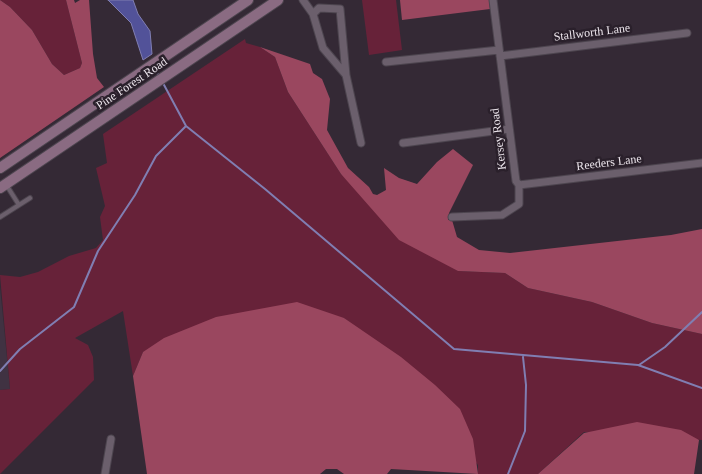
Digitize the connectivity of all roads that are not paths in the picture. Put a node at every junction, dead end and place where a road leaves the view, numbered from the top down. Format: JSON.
{"nodes":[{"id":1,"x":248,"y":0,"type":"edge"},
{"id":2,"x":278,"y":0,"type":"edge"},
{"id":3,"x":303,"y":0,"type":"edge"},
{"id":4,"x":493,"y":0,"type":"edge"},
{"id":5,"x":313,"y":14,"type":"junction"},
{"id":6,"x":687,"y":33,"type":"dead end"},
{"id":7,"x":500,"y":53,"type":"junction"},
{"id":8,"x":386,"y":62,"type":"dead end"},
{"id":9,"x":346,"y":75,"type":"junction"},
{"id":10,"x":509,"y":129,"type":"junction"},
{"id":11,"x":361,"y":143,"type":"dead end"},
{"id":12,"x":403,"y":143,"type":"dead end"},
{"id":13,"x":702,"y":163,"type":"edge"},
{"id":14,"x":0,"y":168,"type":"edge"},
{"id":15,"x":519,"y":185,"type":"junction"},
{"id":16,"x":3,"y":186,"type":"edge"},
{"id":17,"x":30,"y":198,"type":"dead end"},
{"id":18,"x":19,"y":205,"type":"junction"},
{"id":19,"x":0,"y":217,"type":"edge"},
{"id":20,"x":452,"y":217,"type":"dead end"},
{"id":21,"x":111,"y":439,"type":"dead end"},
{"id":22,"x":105,"y":474,"type":"edge"}],
"edges":[{"from":1,"to":14,"type":"main road","name":"Pine Forest Road"},
{"from":2,"to":16,"type":"main road","name":"Pine Forest Road"},
{"from":3,"to":5,"type":"street"},
{"from":4,"to":7,"type":"street","name":"Kersey Road"},
{"from":5,"to":9,"type":"street"},
{"from":5,"to":9,"type":"street"},
{"from":6,"to":7,"type":"street","name":"Stallworth Lane"},
{"from":7,"to":8,"type":"street","name":"Stallworth Lane"},
{"from":7,"to":10,"type":"street","name":"Kersey Road"},
{"from":9,"to":11,"type":"street"},
{"from":10,"to":12,"type":"street"},
{"from":10,"to":15,"type":"street","name":"Kersey Road"},
{"from":13,"to":15,"type":"street","name":"Reeders Lane"},
{"from":15,"to":20,"type":"street","name":"Kersey Road"},
{"from":16,"to":18,"type":"lane"},
{"from":17,"to":18,"type":"lane"},
{"from":18,"to":19,"type":"lane"},
{"from":21,"to":22,"type":"street"}]}
